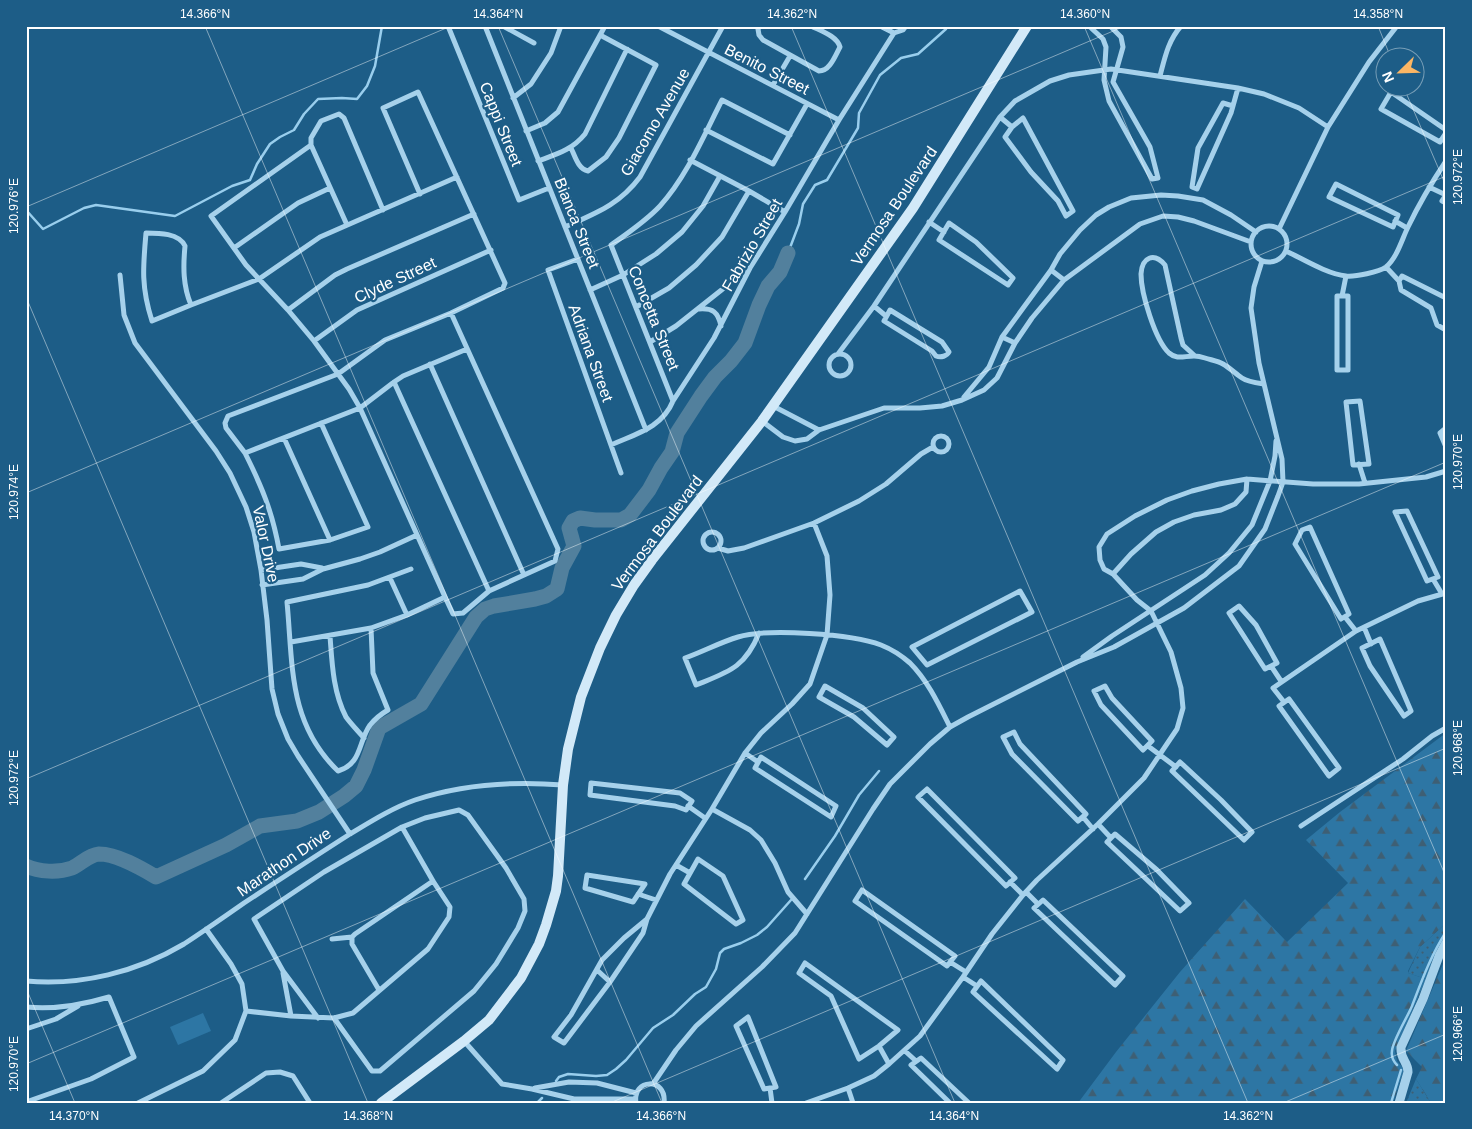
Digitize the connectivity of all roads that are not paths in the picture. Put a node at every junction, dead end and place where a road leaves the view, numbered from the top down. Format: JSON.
{"nodes":[{"id":1,"x":448,"y":26,"type":"edge"},
{"id":2,"x":485,"y":26,"type":"edge"},
{"id":3,"x":503,"y":26,"type":"edge"},
{"id":4,"x":561,"y":26,"type":"edge"},
{"id":5,"x":605,"y":26,"type":"edge"},
{"id":6,"x":658,"y":26,"type":"edge"},
{"id":7,"x":723,"y":26,"type":"edge"},
{"id":8,"x":760,"y":26,"type":"edge"},
{"id":9,"x":811,"y":26,"type":"edge"},
{"id":10,"x":880,"y":26,"type":"edge"},
{"id":11,"x":906,"y":26,"type":"edge"},
{"id":12,"x":1027,"y":26,"type":"edge"},
{"id":13,"x":1089,"y":26,"type":"edge"},
{"id":14,"x":1110,"y":26,"type":"edge"},
{"id":15,"x":1181,"y":26,"type":"edge"},
{"id":16,"x":1397,"y":26,"type":"edge"},
{"id":17,"x":894,"y":34,"type":"junction"},
{"id":18,"x":600,"y":35,"type":"junction"},
{"id":19,"x":534,"y":43,"type":"dead end"},
{"id":20,"x":627,"y":50,"type":"junction"},
{"id":21,"x":709,"y":53,"type":"junction"},
{"id":22,"x":790,"y":56,"type":"junction"},
{"id":23,"x":1104,"y":70,"type":"junction"},
{"id":24,"x":1116,"y":70,"type":"junction"},
{"id":25,"x":1160,"y":76,"type":"junction"},
{"id":26,"x":1104,"y":80,"type":"junction"},
{"id":27,"x":1113,"y":82,"type":"junction"},
{"id":28,"x":773,"y":86,"type":"junction"},
{"id":29,"x":1238,"y":88,"type":"junction"},
{"id":30,"x":513,"y":98,"type":"junction"},
{"id":31,"x":807,"y":104,"type":"junction"},
{"id":32,"x":1233,"y":106,"type":"junction"},
{"id":33,"x":1000,"y":117,"type":"junction"},
{"id":34,"x":839,"y":120,"type":"junction"},
{"id":35,"x":1012,"y":127,"type":"junction"},
{"id":36,"x":1328,"y":127,"type":"junction"},
{"id":37,"x":526,"y":130,"type":"junction"},
{"id":38,"x":706,"y":130,"type":"junction"},
{"id":39,"x":1445,"y":134,"type":"edge"},
{"id":40,"x":790,"y":135,"type":"junction"},
{"id":41,"x":311,"y":145,"type":"junction"},
{"id":42,"x":571,"y":148,"type":"junction"},
{"id":43,"x":690,"y":160,"type":"junction"},
{"id":44,"x":538,"y":161,"type":"junction"},
{"id":45,"x":1446,"y":161,"type":"edge"},
{"id":46,"x":720,"y":176,"type":"junction"},
{"id":47,"x":457,"y":177,"type":"junction"},
{"id":48,"x":1429,"y":187,"type":"junction"},
{"id":49,"x":330,"y":188,"type":"junction"},
{"id":50,"x":549,"y":188,"type":"junction"},
{"id":51,"x":750,"y":191,"type":"junction"},
{"id":52,"x":420,"y":194,"type":"junction"},
{"id":53,"x":1446,"y":195,"type":"edge"},
{"id":54,"x":1446,"y":203,"type":"edge"},
{"id":55,"x":383,"y":210,"type":"junction"},
{"id":56,"x":785,"y":212,"type":"junction"},
{"id":57,"x":474,"y":214,"type":"junction"},
{"id":58,"x":929,"y":222,"type":"junction"},
{"id":59,"x":1395,"y":222,"type":"junction"},
{"id":60,"x":346,"y":225,"type":"junction"},
{"id":61,"x":565,"y":227,"type":"junction"},
{"id":62,"x":1407,"y":228,"type":"junction"},
{"id":63,"x":1278,"y":229,"type":"junction"},
{"id":64,"x":944,"y":232,"type":"junction"},
{"id":65,"x":1256,"y":232,"type":"junction"},
{"id":66,"x":1251,"y":242,"type":"junction"},
{"id":67,"x":234,"y":248,"type":"junction"},
{"id":68,"x":491,"y":250,"type":"junction"},
{"id":69,"x":1286,"y":251,"type":"junction"},
{"id":70,"x":578,"y":259,"type":"junction"},
{"id":71,"x":1262,"y":261,"type":"junction"},
{"id":72,"x":1386,"y":267,"type":"junction"},
{"id":73,"x":750,"y":268,"type":"junction"},
{"id":74,"x":1051,"y":270,"type":"junction"},
{"id":75,"x":120,"y":275,"type":"dead end"},
{"id":76,"x":623,"y":275,"type":"junction"},
{"id":77,"x":1346,"y":276,"type":"junction"},
{"id":78,"x":259,"y":279,"type":"junction"},
{"id":79,"x":1064,"y":280,"type":"junction"},
{"id":80,"x":1398,"y":281,"type":"junction"},
{"id":81,"x":590,"y":290,"type":"junction"},
{"id":82,"x":1342,"y":296,"type":"junction"},
{"id":83,"x":1446,"y":298,"type":"edge"},
{"id":84,"x":191,"y":305,"type":"junction"},
{"id":85,"x":874,"y":306,"type":"junction"},
{"id":86,"x":636,"y":307,"type":"junction"},
{"id":87,"x":698,"y":309,"type":"junction"},
{"id":88,"x":288,"y":310,"type":"junction"},
{"id":89,"x":451,"y":313,"type":"junction"},
{"id":90,"x":886,"y":316,"type":"junction"},
{"id":91,"x":721,"y":326,"type":"junction"},
{"id":92,"x":1446,"y":330,"type":"edge"},
{"id":93,"x":1002,"y":337,"type":"junction"},
{"id":94,"x":314,"y":342,"type":"junction"},
{"id":95,"x":650,"y":342,"type":"junction"},
{"id":96,"x":1014,"y":343,"type":"junction"},
{"id":97,"x":467,"y":349,"type":"junction"},
{"id":98,"x":838,"y":354,"type":"junction"},
{"id":99,"x":1195,"y":356,"type":"junction"},
{"id":100,"x":430,"y":364,"type":"junction"},
{"id":101,"x":338,"y":374,"type":"junction"},
{"id":102,"x":394,"y":382,"type":"junction"},
{"id":103,"x":1264,"y":384,"type":"junction"},
{"id":104,"x":962,"y":400,"type":"junction"},
{"id":105,"x":673,"y":401,"type":"junction"},
{"id":106,"x":773,"y":406,"type":"junction"},
{"id":107,"x":360,"y":408,"type":"junction"},
{"id":108,"x":762,"y":421,"type":"junction"},
{"id":109,"x":321,"y":423,"type":"junction"},
{"id":110,"x":1446,"y":428,"type":"edge"},
{"id":111,"x":646,"y":430,"type":"junction"},
{"id":112,"x":819,"y":430,"type":"junction"},
{"id":113,"x":1276,"y":431,"type":"junction"},
{"id":114,"x":284,"y":438,"type":"junction"},
{"id":115,"x":611,"y":445,"type":"junction"},
{"id":116,"x":933,"y":447,"type":"dead end"},
{"id":117,"x":1446,"y":447,"type":"edge"},
{"id":118,"x":245,"y":453,"type":"junction"},
{"id":119,"x":1359,"y":464,"type":"junction"},
{"id":120,"x":1446,"y":471,"type":"edge"},
{"id":121,"x":621,"y":473,"type":"dead end"},
{"id":122,"x":1248,"y":479,"type":"junction"},
{"id":123,"x":1270,"y":481,"type":"junction"},
{"id":124,"x":1283,"y":482,"type":"junction"},
{"id":125,"x":1365,"y":483,"type":"junction"},
{"id":126,"x":814,"y":523,"type":"junction"},
{"id":127,"x":417,"y":535,"type":"junction"},
{"id":128,"x":330,"y":540,"type":"junction"},
{"id":129,"x":718,"y":548,"type":"dead end"},
{"id":130,"x":323,"y":568,"type":"junction"},
{"id":131,"x":411,"y":569,"type":"dead end"},
{"id":132,"x":260,"y":570,"type":"junction"},
{"id":133,"x":524,"y":574,"type":"junction"},
{"id":134,"x":1113,"y":574,"type":"junction"},
{"id":135,"x":390,"y":578,"type":"junction"},
{"id":136,"x":1433,"y":579,"type":"junction"},
{"id":137,"x":262,"y":585,"type":"junction"},
{"id":138,"x":489,"y":591,"type":"junction"},
{"id":139,"x":1444,"y":593,"type":"edge"},
{"id":140,"x":445,"y":597,"type":"junction"},
{"id":141,"x":1151,"y":611,"type":"junction"},
{"id":142,"x":406,"y":615,"type":"junction"},
{"id":143,"x":1345,"y":617,"type":"junction"},
{"id":144,"x":1157,"y":623,"type":"junction"},
{"id":145,"x":1364,"y":627,"type":"junction"},
{"id":146,"x":371,"y":628,"type":"junction"},
{"id":147,"x":1356,"y":631,"type":"junction"},
{"id":148,"x":759,"y":633,"type":"junction"},
{"id":149,"x":827,"y":635,"type":"junction"},
{"id":150,"x":330,"y":636,"type":"junction"},
{"id":151,"x":291,"y":642,"type":"junction"},
{"id":152,"x":1371,"y":644,"type":"junction"},
{"id":153,"x":920,"y":658,"type":"junction"},
{"id":154,"x":1077,"y":662,"type":"junction"},
{"id":155,"x":909,"y":663,"type":"junction"},
{"id":156,"x":1271,"y":666,"type":"junction"},
{"id":157,"x":1281,"y":681,"type":"junction"},
{"id":158,"x":810,"y":684,"type":"junction"},
{"id":159,"x":822,"y":690,"type":"junction"},
{"id":160,"x":1284,"y":702,"type":"junction"},
{"id":161,"x":950,"y":727,"type":"junction"},
{"id":162,"x":1446,"y":728,"type":"edge"},
{"id":163,"x":364,"y":738,"type":"junction"},
{"id":164,"x":1148,"y":746,"type":"junction"},
{"id":165,"x":745,"y":753,"type":"junction"},
{"id":166,"x":1160,"y":755,"type":"junction"},
{"id":167,"x":758,"y":762,"type":"junction"},
{"id":168,"x":1176,"y":767,"type":"junction"},
{"id":169,"x":562,"y":785,"type":"junction"},
{"id":170,"x":688,"y":806,"type":"junction"},
{"id":171,"x":712,"y":809,"type":"junction"},
{"id":172,"x":1083,"y":817,"type":"junction"},
{"id":173,"x":705,"y":818,"type":"junction"},
{"id":174,"x":1098,"y":824,"type":"junction"},
{"id":175,"x":402,"y":826,"type":"junction"},
{"id":176,"x":1301,"y":826,"type":"dead end"},
{"id":177,"x":1093,"y":829,"type":"junction"},
{"id":178,"x":350,"y":834,"type":"junction"},
{"id":179,"x":1111,"y":838,"type":"junction"},
{"id":180,"x":676,"y":864,"type":"junction"},
{"id":181,"x":690,"y":873,"type":"junction"},
{"id":182,"x":433,"y":881,"type":"junction"},
{"id":183,"x":1010,"y":882,"type":"junction"},
{"id":184,"x":1024,"y":893,"type":"junction"},
{"id":185,"x":638,"y":894,"type":"junction"},
{"id":186,"x":656,"y":900,"type":"junction"},
{"id":187,"x":1038,"y":904,"type":"junction"},
{"id":188,"x":807,"y":914,"type":"junction"},
{"id":189,"x":647,"y":919,"type":"junction"},
{"id":190,"x":206,"y":929,"type":"junction"},
{"id":191,"x":352,"y":937,"type":"junction"},
{"id":192,"x":332,"y":939,"type":"dead end"},
{"id":193,"x":1446,"y":943,"type":"edge"},
{"id":194,"x":950,"y":962,"type":"junction"},
{"id":195,"x":597,"y":970,"type":"junction"},
{"id":196,"x":283,"y":971,"type":"junction"},
{"id":197,"x":964,"y":975,"type":"junction"},
{"id":198,"x":26,"y":980,"type":"edge"},
{"id":199,"x":610,"y":982,"type":"junction"},
{"id":200,"x":977,"y":986,"type":"junction"},
{"id":201,"x":379,"y":990,"type":"junction"},
{"id":202,"x":80,"y":1005,"type":"junction"},
{"id":203,"x":26,"y":1007,"type":"edge"},
{"id":204,"x":246,"y":1011,"type":"junction"},
{"id":205,"x":291,"y":1016,"type":"junction"},
{"id":206,"x":318,"y":1018,"type":"junction"},
{"id":207,"x":334,"y":1018,"type":"junction"},
{"id":208,"x":26,"y":1029,"type":"edge"},
{"id":209,"x":464,"y":1041,"type":"junction"},
{"id":210,"x":879,"y":1046,"type":"junction"},
{"id":211,"x":905,"y":1051,"type":"junction"},
{"id":212,"x":916,"y":1061,"type":"junction"},
{"id":213,"x":889,"y":1064,"type":"junction"},
{"id":214,"x":653,"y":1084,"type":"junction"},
{"id":215,"x":532,"y":1088,"type":"junction"},
{"id":216,"x":770,"y":1088,"type":"junction"},
{"id":217,"x":848,"y":1088,"type":"junction"},
{"id":218,"x":636,"y":1098,"type":"edge"},
{"id":219,"x":26,"y":1102,"type":"edge"},
{"id":220,"x":665,"y":1102,"type":"edge"},
{"id":221,"x":856,"y":1102,"type":"edge"},
{"id":222,"x":138,"y":1103,"type":"edge"},
{"id":223,"x":221,"y":1103,"type":"edge"},
{"id":224,"x":310,"y":1103,"type":"edge"},
{"id":225,"x":381,"y":1103,"type":"edge"},
{"id":226,"x":772,"y":1103,"type":"edge"},
{"id":227,"x":806,"y":1103,"type":"edge"},
{"id":228,"x":950,"y":1103,"type":"edge"},
{"id":229,"x":969,"y":1103,"type":"edge"},
{"id":230,"x":1399,"y":1103,"type":"edge"}],
"edges":[{"from":1,"to":50,"type":"street","name":"Cappi Street"},
{"from":2,"to":30,"type":"street","name":"Bianca Street"},
{"from":3,"to":19,"type":"street"},
{"from":4,"to":30,"type":"street"},
{"from":5,"to":18,"type":"street"},
{"from":6,"to":21,"type":"street","name":"Benito Street"},
{"from":7,"to":21,"type":"street","name":"Giacomo Avenue"},
{"from":8,"to":22,"type":"street"},
{"from":9,"to":22,"type":"street"},
{"from":10,"to":17,"type":"street"},
{"from":11,"to":17,"type":"street"},
{"from":12,"to":106,"type":"main road","name":"Vermosa Boulevard"},
{"from":13,"to":23,"type":"street"},
{"from":14,"to":24,"type":"street"},
{"from":15,"to":25,"type":"street"},
{"from":16,"to":36,"type":"street"},
{"from":17,"to":34,"type":"street","name":"Fabrizio Street"},
{"from":18,"to":20,"type":"street"},
{"from":18,"to":37,"type":"street"},
{"from":20,"to":42,"type":"street"},
{"from":20,"to":42,"type":"street"},
{"from":21,"to":28,"type":"street","name":"Benito Street"},
{"from":21,"to":61,"type":"street","name":"Giacomo Avenue"},
{"from":22,"to":28,"type":"street"},
{"from":23,"to":24,"type":"street"},
{"from":23,"to":26,"type":"street"},
{"from":23,"to":33,"type":"street"},
{"from":24,"to":25,"type":"street"},
{"from":24,"to":27,"type":"street"},
{"from":25,"to":29,"type":"street"},
{"from":26,"to":27,"type":"street"},
{"from":26,"to":27,"type":"street"},
{"from":28,"to":31,"type":"street","name":"Benito Street"},
{"from":29,"to":32,"type":"street"},
{"from":29,"to":36,"type":"street"},
{"from":30,"to":37,"type":"street","name":"Bianca Street"},
{"from":31,"to":34,"type":"street","name":"Benito Street"},
{"from":31,"to":40,"type":"street"},
{"from":32,"to":32,"type":"street"},
{"from":33,"to":35,"type":"street"},
{"from":33,"to":58,"type":"street"},
{"from":34,"to":56,"type":"street","name":"Fabrizio Street"},
{"from":35,"to":35,"type":"street"},
{"from":36,"to":63,"type":"street"},
{"from":37,"to":44,"type":"street","name":"Bianca Street"},
{"from":38,"to":40,"type":"street"},
{"from":38,"to":40,"type":"street"},
{"from":38,"to":43,"type":"street"},
{"from":39,"to":39,"type":"street"},
{"from":41,"to":49,"type":"street"},
{"from":41,"to":55,"type":"street"},
{"from":41,"to":67,"type":"street"},
{"from":42,"to":44,"type":"street"},
{"from":43,"to":46,"type":"street"},
{"from":43,"to":76,"type":"street","name":"Concetta Street"},
{"from":44,"to":50,"type":"street","name":"Bianca Street"},
{"from":45,"to":48,"type":"street"},
{"from":46,"to":51,"type":"street"},
{"from":46,"to":76,"type":"street"},
{"from":47,"to":52,"type":"street"},
{"from":47,"to":52,"type":"street"},
{"from":47,"to":57,"type":"street"},
{"from":48,"to":53,"type":"street"},
{"from":48,"to":62,"type":"street"},
{"from":49,"to":60,"type":"street"},
{"from":49,"to":67,"type":"street"},
{"from":50,"to":61,"type":"street","name":"Bianca Street"},
{"from":51,"to":56,"type":"street"},
{"from":51,"to":86,"type":"street"},
{"from":52,"to":55,"type":"street"},
{"from":53,"to":54,"type":"street"},
{"from":55,"to":60,"type":"street"},
{"from":56,"to":73,"type":"street","name":"Fabrizio Street"},
{"from":57,"to":68,"type":"street"},
{"from":57,"to":88,"type":"street"},
{"from":58,"to":64,"type":"street"},
{"from":58,"to":85,"type":"street"},
{"from":59,"to":59,"type":"street"},
{"from":59,"to":62,"type":"street"},
{"from":60,"to":78,"type":"street"},
{"from":61,"to":70,"type":"street","name":"Bianca Street"},
{"from":62,"to":72,"type":"street"},
{"from":63,"to":65,"type":"street"},
{"from":63,"to":69,"type":"street"},
{"from":64,"to":64,"type":"street"},
{"from":65,"to":66,"type":"street"},
{"from":65,"to":74,"type":"street"},
{"from":66,"to":71,"type":"street"},
{"from":66,"to":79,"type":"street"},
{"from":67,"to":78,"type":"street"},
{"from":68,"to":89,"type":"street"},
{"from":68,"to":94,"type":"street","name":"Clyde Street"},
{"from":69,"to":71,"type":"street"},
{"from":69,"to":77,"type":"street"},
{"from":70,"to":81,"type":"street","name":"Bianca Street"},
{"from":70,"to":115,"type":"street","name":"Adriana Street"},
{"from":71,"to":103,"type":"street"},
{"from":72,"to":77,"type":"street"},
{"from":72,"to":80,"type":"street"},
{"from":73,"to":87,"type":"street"},
{"from":73,"to":91,"type":"street","name":"Fabrizio Street"},
{"from":74,"to":79,"type":"street"},
{"from":74,"to":93,"type":"street"},
{"from":75,"to":132,"type":"street","name":"Valor Drive"},
{"from":76,"to":81,"type":"street"},
{"from":76,"to":86,"type":"street","name":"Concetta Street"},
{"from":77,"to":82,"type":"street"},
{"from":78,"to":84,"type":"street"},
{"from":78,"to":88,"type":"street"},
{"from":79,"to":96,"type":"street"},
{"from":80,"to":83,"type":"street"},
{"from":80,"to":92,"type":"street"},
{"from":81,"to":111,"type":"street","name":"Bianca Street"},
{"from":82,"to":82,"type":"street"},
{"from":84,"to":84,"type":"street"},
{"from":85,"to":90,"type":"street"},
{"from":85,"to":98,"type":"street"},
{"from":86,"to":95,"type":"street","name":"Concetta Street"},
{"from":87,"to":91,"type":"street"},
{"from":87,"to":95,"type":"street"},
{"from":88,"to":94,"type":"street"},
{"from":89,"to":97,"type":"street"},
{"from":89,"to":101,"type":"street"},
{"from":90,"to":90,"type":"street"},
{"from":91,"to":105,"type":"street","name":"Fabrizio Street"},
{"from":93,"to":96,"type":"street"},
{"from":93,"to":104,"type":"street"},
{"from":94,"to":101,"type":"street"},
{"from":95,"to":105,"type":"street","name":"Concetta Street"},
{"from":96,"to":104,"type":"street"},
{"from":97,"to":100,"type":"street"},
{"from":97,"to":133,"type":"street"},
{"from":98,"to":98,"type":"street"},
{"from":99,"to":99,"type":"street"},
{"from":99,"to":103,"type":"street"},
{"from":100,"to":102,"type":"street"},
{"from":100,"to":133,"type":"street"},
{"from":101,"to":107,"type":"street"},
{"from":101,"to":118,"type":"street"},
{"from":102,"to":107,"type":"street"},
{"from":102,"to":138,"type":"street"},
{"from":103,"to":113,"type":"street"},
{"from":104,"to":112,"type":"street"},
{"from":105,"to":111,"type":"street","name":"Fabrizio Street"},
{"from":106,"to":108,"type":"main road","name":"Vermosa Boulevard"},
{"from":106,"to":112,"type":"street"},
{"from":107,"to":109,"type":"street"},
{"from":107,"to":127,"type":"street"},
{"from":108,"to":112,"type":"street"},
{"from":108,"to":169,"type":"main road","name":"Vermosa Boulevard"},
{"from":109,"to":114,"type":"street"},
{"from":109,"to":128,"type":"street"},
{"from":110,"to":117,"type":"street"},
{"from":111,"to":115,"type":"street","name":"Fabrizio Street"},
{"from":113,"to":123,"type":"street"},
{"from":113,"to":124,"type":"street"},
{"from":114,"to":118,"type":"street"},
{"from":114,"to":128,"type":"street"},
{"from":115,"to":121,"type":"street","name":"Adriana Street"},
{"from":116,"to":126,"type":"street"},
{"from":118,"to":128,"type":"street"},
{"from":119,"to":119,"type":"street"},
{"from":119,"to":125,"type":"street"},
{"from":120,"to":125,"type":"street"},
{"from":122,"to":123,"type":"street"},
{"from":122,"to":134,"type":"street"},
{"from":122,"to":134,"type":"street"},
{"from":123,"to":124,"type":"street"},
{"from":123,"to":141,"type":"street"},
{"from":124,"to":125,"type":"street"},
{"from":124,"to":144,"type":"street"},
{"from":126,"to":129,"type":"street"},
{"from":126,"to":149,"type":"street"},
{"from":127,"to":130,"type":"street"},
{"from":127,"to":140,"type":"street"},
{"from":130,"to":132,"type":"street"},
{"from":130,"to":137,"type":"street"},
{"from":131,"to":135,"type":"street"},
{"from":132,"to":137,"type":"street","name":"Valor Drive"},
{"from":133,"to":138,"type":"street"},
{"from":134,"to":141,"type":"street"},
{"from":135,"to":142,"type":"street"},
{"from":135,"to":151,"type":"street"},
{"from":136,"to":136,"type":"street"},
{"from":136,"to":139,"type":"street"},
{"from":137,"to":178,"type":"street","name":"Valor Drive"},
{"from":138,"to":140,"type":"street"},
{"from":139,"to":145,"type":"street"},
{"from":140,"to":142,"type":"street"},
{"from":141,"to":144,"type":"street"},
{"from":141,"to":154,"type":"street"},
{"from":142,"to":146,"type":"street"},
{"from":143,"to":143,"type":"street"},
{"from":143,"to":147,"type":"street"},
{"from":144,"to":154,"type":"street"},
{"from":144,"to":166,"type":"street"},
{"from":145,"to":147,"type":"street"},
{"from":145,"to":152,"type":"street"},
{"from":146,"to":150,"type":"street"},
{"from":146,"to":163,"type":"street"},
{"from":147,"to":157,"type":"street"},
{"from":148,"to":148,"type":"street"},
{"from":148,"to":149,"type":"street"},
{"from":149,"to":155,"type":"street"},
{"from":149,"to":158,"type":"street"},
{"from":150,"to":151,"type":"street"},
{"from":150,"to":163,"type":"street"},
{"from":151,"to":163,"type":"street"},
{"from":152,"to":152,"type":"street"},
{"from":153,"to":153,"type":"street"},
{"from":153,"to":155,"type":"street"},
{"from":154,"to":161,"type":"street"},
{"from":155,"to":161,"type":"street"},
{"from":156,"to":156,"type":"street"},
{"from":156,"to":157,"type":"street"},
{"from":157,"to":160,"type":"street"},
{"from":158,"to":159,"type":"street"},
{"from":158,"to":165,"type":"street"},
{"from":159,"to":159,"type":"street"},
{"from":160,"to":160,"type":"street"},
{"from":161,"to":188,"type":"street"},
{"from":162,"to":176,"type":"street"},
{"from":164,"to":164,"type":"street"},
{"from":164,"to":166,"type":"street"},
{"from":165,"to":167,"type":"street"},
{"from":165,"to":171,"type":"street"},
{"from":166,"to":168,"type":"street"},
{"from":166,"to":174,"type":"street"},
{"from":167,"to":167,"type":"street"},
{"from":168,"to":168,"type":"street"},
{"from":169,"to":178,"type":"street","name":"Marathon Drive"},
{"from":169,"to":209,"type":"main road","name":"Vermosa Boulevard"},
{"from":170,"to":170,"type":"street"},
{"from":170,"to":173,"type":"street"},
{"from":171,"to":173,"type":"street"},
{"from":171,"to":188,"type":"street"},
{"from":172,"to":172,"type":"street"},
{"from":172,"to":177,"type":"street"},
{"from":173,"to":180,"type":"street"},
{"from":174,"to":177,"type":"street"},
{"from":174,"to":179,"type":"street"},
{"from":175,"to":182,"type":"street"},
{"from":175,"to":196,"type":"street"},
{"from":175,"to":207,"type":"street"},
{"from":177,"to":184,"type":"street"},
{"from":178,"to":190,"type":"street","name":"Marathon Drive"},
{"from":179,"to":179,"type":"street"},
{"from":180,"to":181,"type":"street"},
{"from":180,"to":186,"type":"street"},
{"from":181,"to":181,"type":"street"},
{"from":182,"to":191,"type":"street"},
{"from":182,"to":201,"type":"street"},
{"from":183,"to":183,"type":"street"},
{"from":183,"to":184,"type":"street"},
{"from":184,"to":187,"type":"street"},
{"from":184,"to":197,"type":"street"},
{"from":185,"to":185,"type":"street"},
{"from":185,"to":186,"type":"street"},
{"from":186,"to":189,"type":"street"},
{"from":187,"to":187,"type":"street"},
{"from":188,"to":214,"type":"street"},
{"from":189,"to":195,"type":"street"},
{"from":189,"to":199,"type":"street"},
{"from":190,"to":198,"type":"street","name":"Marathon Drive"},
{"from":190,"to":204,"type":"street"},
{"from":191,"to":192,"type":"street"},
{"from":191,"to":201,"type":"street"},
{"from":193,"to":230,"type":"street"},
{"from":194,"to":194,"type":"street"},
{"from":194,"to":197,"type":"street"},
{"from":195,"to":199,"type":"street"},
{"from":195,"to":199,"type":"street"},
{"from":196,"to":205,"type":"street"},
{"from":196,"to":206,"type":"street"},
{"from":197,"to":200,"type":"street"},
{"from":197,"to":211,"type":"street"},
{"from":200,"to":200,"type":"street"},
{"from":201,"to":207,"type":"street"},
{"from":202,"to":203,"type":"street"},
{"from":202,"to":208,"type":"street"},
{"from":202,"to":219,"type":"street"},
{"from":204,"to":205,"type":"street"},
{"from":204,"to":222,"type":"street"},
{"from":205,"to":206,"type":"street"},
{"from":206,"to":207,"type":"street"},
{"from":209,"to":215,"type":"street"},
{"from":209,"to":225,"type":"main road","name":"Vermosa Boulevard"},
{"from":210,"to":210,"type":"street"},
{"from":210,"to":213,"type":"street"},
{"from":211,"to":212,"type":"street"},
{"from":211,"to":213,"type":"street"},
{"from":212,"to":228,"type":"street"},
{"from":212,"to":229,"type":"street"},
{"from":213,"to":217,"type":"street"},
{"from":214,"to":218,"type":"street"},
{"from":214,"to":220,"type":"street"},
{"from":215,"to":218,"type":"street"},
{"from":215,"to":218,"type":"street"},
{"from":216,"to":216,"type":"street"},
{"from":216,"to":226,"type":"street"},
{"from":217,"to":221,"type":"street"},
{"from":217,"to":227,"type":"street"},
{"from":223,"to":224,"type":"street"}]}
